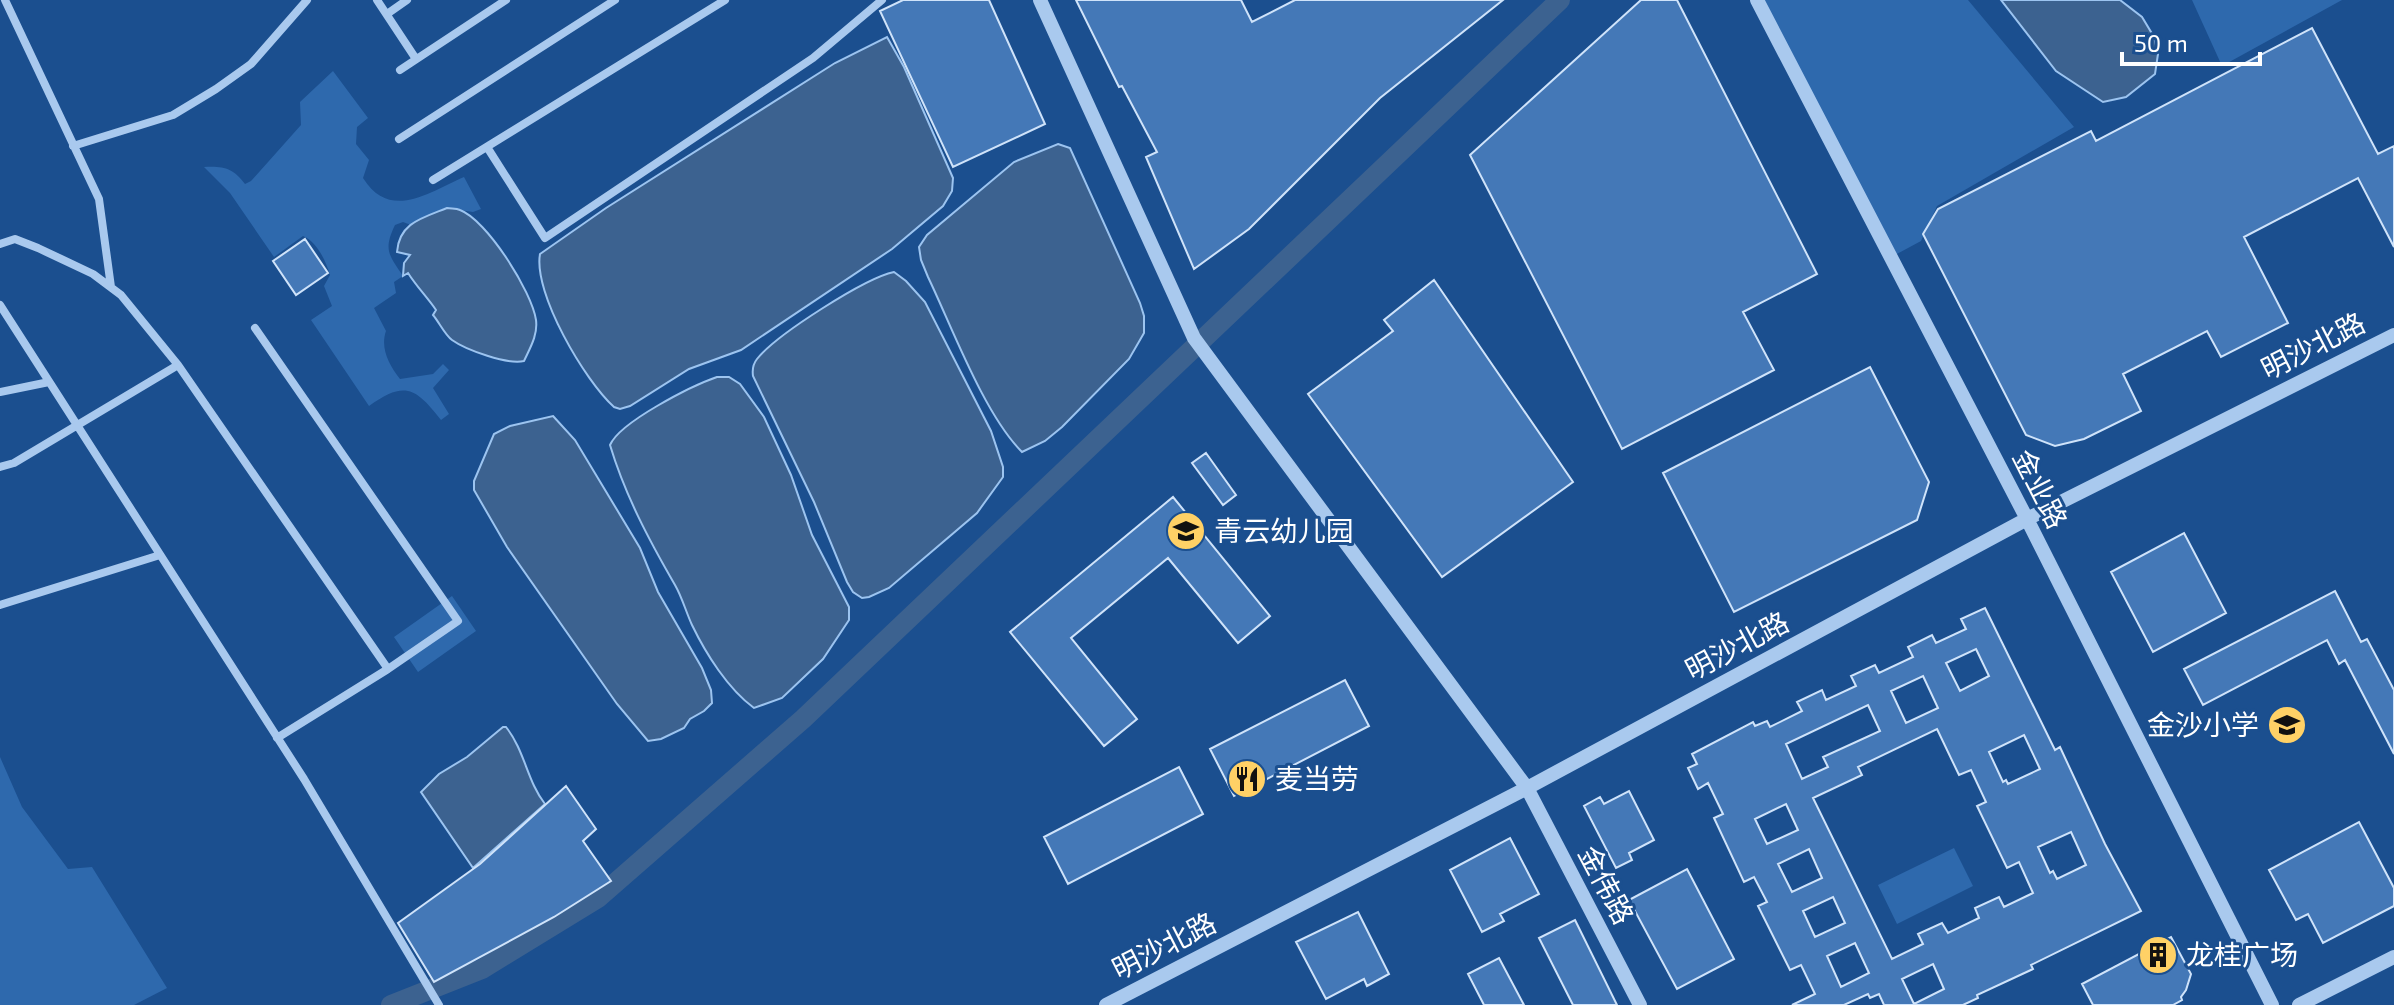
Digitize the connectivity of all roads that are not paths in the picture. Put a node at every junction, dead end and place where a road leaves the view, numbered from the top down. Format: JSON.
{"nodes":[{"id":1,"x":5,"y":0,"type":"edge"},
{"id":2,"x":307,"y":0,"type":"edge"},
{"id":3,"x":377,"y":0,"type":"edge"},
{"id":4,"x":407,"y":0,"type":"edge"},
{"id":5,"x":506,"y":0,"type":"edge"},
{"id":6,"x":615,"y":0,"type":"edge"},
{"id":7,"x":725,"y":0,"type":"edge"},
{"id":8,"x":882,"y":0,"type":"edge"},
{"id":9,"x":1040,"y":0,"type":"edge"},
{"id":10,"x":1757,"y":0,"type":"edge"},
{"id":11,"x":387,"y":14,"type":"junction"},
{"id":12,"x":416,"y":59,"type":"junction"},
{"id":13,"x":400,"y":70,"type":"dead end"},
{"id":14,"x":399,"y":139,"type":"dead end"},
{"id":15,"x":73,"y":146,"type":"junction"},
{"id":16,"x":487,"y":147,"type":"junction"},
{"id":17,"x":433,"y":180,"type":"dead end"},
{"id":18,"x":0,"y":244,"type":"edge"},
{"id":19,"x":111,"y":287,"type":"junction"},
{"id":20,"x":0,"y":305,"type":"edge"},
{"id":21,"x":255,"y":328,"type":"dead end"},
{"id":22,"x":2394,"y":335,"type":"edge"},
{"id":23,"x":178,"y":365,"type":"junction"},
{"id":24,"x":49,"y":382,"type":"junction"},
{"id":25,"x":0,"y":392,"type":"edge"},
{"id":26,"x":77,"y":425,"type":"junction"},
{"id":27,"x":0,"y":467,"type":"edge"},
{"id":28,"x":2027,"y":519,"type":"junction"},
{"id":29,"x":160,"y":555,"type":"junction"},
{"id":30,"x":0,"y":605,"type":"edge"},
{"id":31,"x":388,"y":669,"type":"junction"},
{"id":32,"x":277,"y":738,"type":"junction"},
{"id":33,"x":1527,"y":788,"type":"junction"},
{"id":34,"x":2394,"y":957,"type":"edge"},
{"id":35,"x":439,"y":1005,"type":"edge"},
{"id":36,"x":1106,"y":1005,"type":"edge"},
{"id":37,"x":1640,"y":1005,"type":"edge"},
{"id":38,"x":2272,"y":1005,"type":"edge"},
{"id":39,"x":2299,"y":1005,"type":"edge"}],
"edges":[{"from":1,"to":15,"type":"street"},
{"from":2,"to":15,"type":"street"},
{"from":3,"to":11,"type":"street"},
{"from":4,"to":11,"type":"street"},
{"from":5,"to":12,"type":"street"},
{"from":6,"to":14,"type":"street"},
{"from":7,"to":16,"type":"street"},
{"from":8,"to":16,"type":"street"},
{"from":9,"to":33,"type":"street","name":"金伟路"},
{"from":10,"to":28,"type":"street","name":"金业路"},
{"from":11,"to":12,"type":"street"},
{"from":12,"to":13,"type":"street"},
{"from":15,"to":19,"type":"street"},
{"from":16,"to":17,"type":"street"},
{"from":18,"to":19,"type":"street"},
{"from":19,"to":23,"type":"street"},
{"from":20,"to":24,"type":"street"},
{"from":21,"to":31,"type":"street"},
{"from":22,"to":28,"type":"street","name":"明沙北路"},
{"from":23,"to":26,"type":"street"},
{"from":23,"to":31,"type":"street"},
{"from":24,"to":25,"type":"street"},
{"from":24,"to":26,"type":"street"},
{"from":26,"to":27,"type":"street"},
{"from":26,"to":29,"type":"street"},
{"from":28,"to":33,"type":"street","name":"明沙北路"},
{"from":28,"to":38,"type":"street","name":"金业路"},
{"from":29,"to":30,"type":"street"},
{"from":29,"to":32,"type":"street"},
{"from":31,"to":32,"type":"street"},
{"from":32,"to":35,"type":"street"},
{"from":33,"to":36,"type":"street","name":"明沙北路"},
{"from":33,"to":37,"type":"street","name":"金伟路"},
{"from":34,"to":39,"type":"street"}]}
